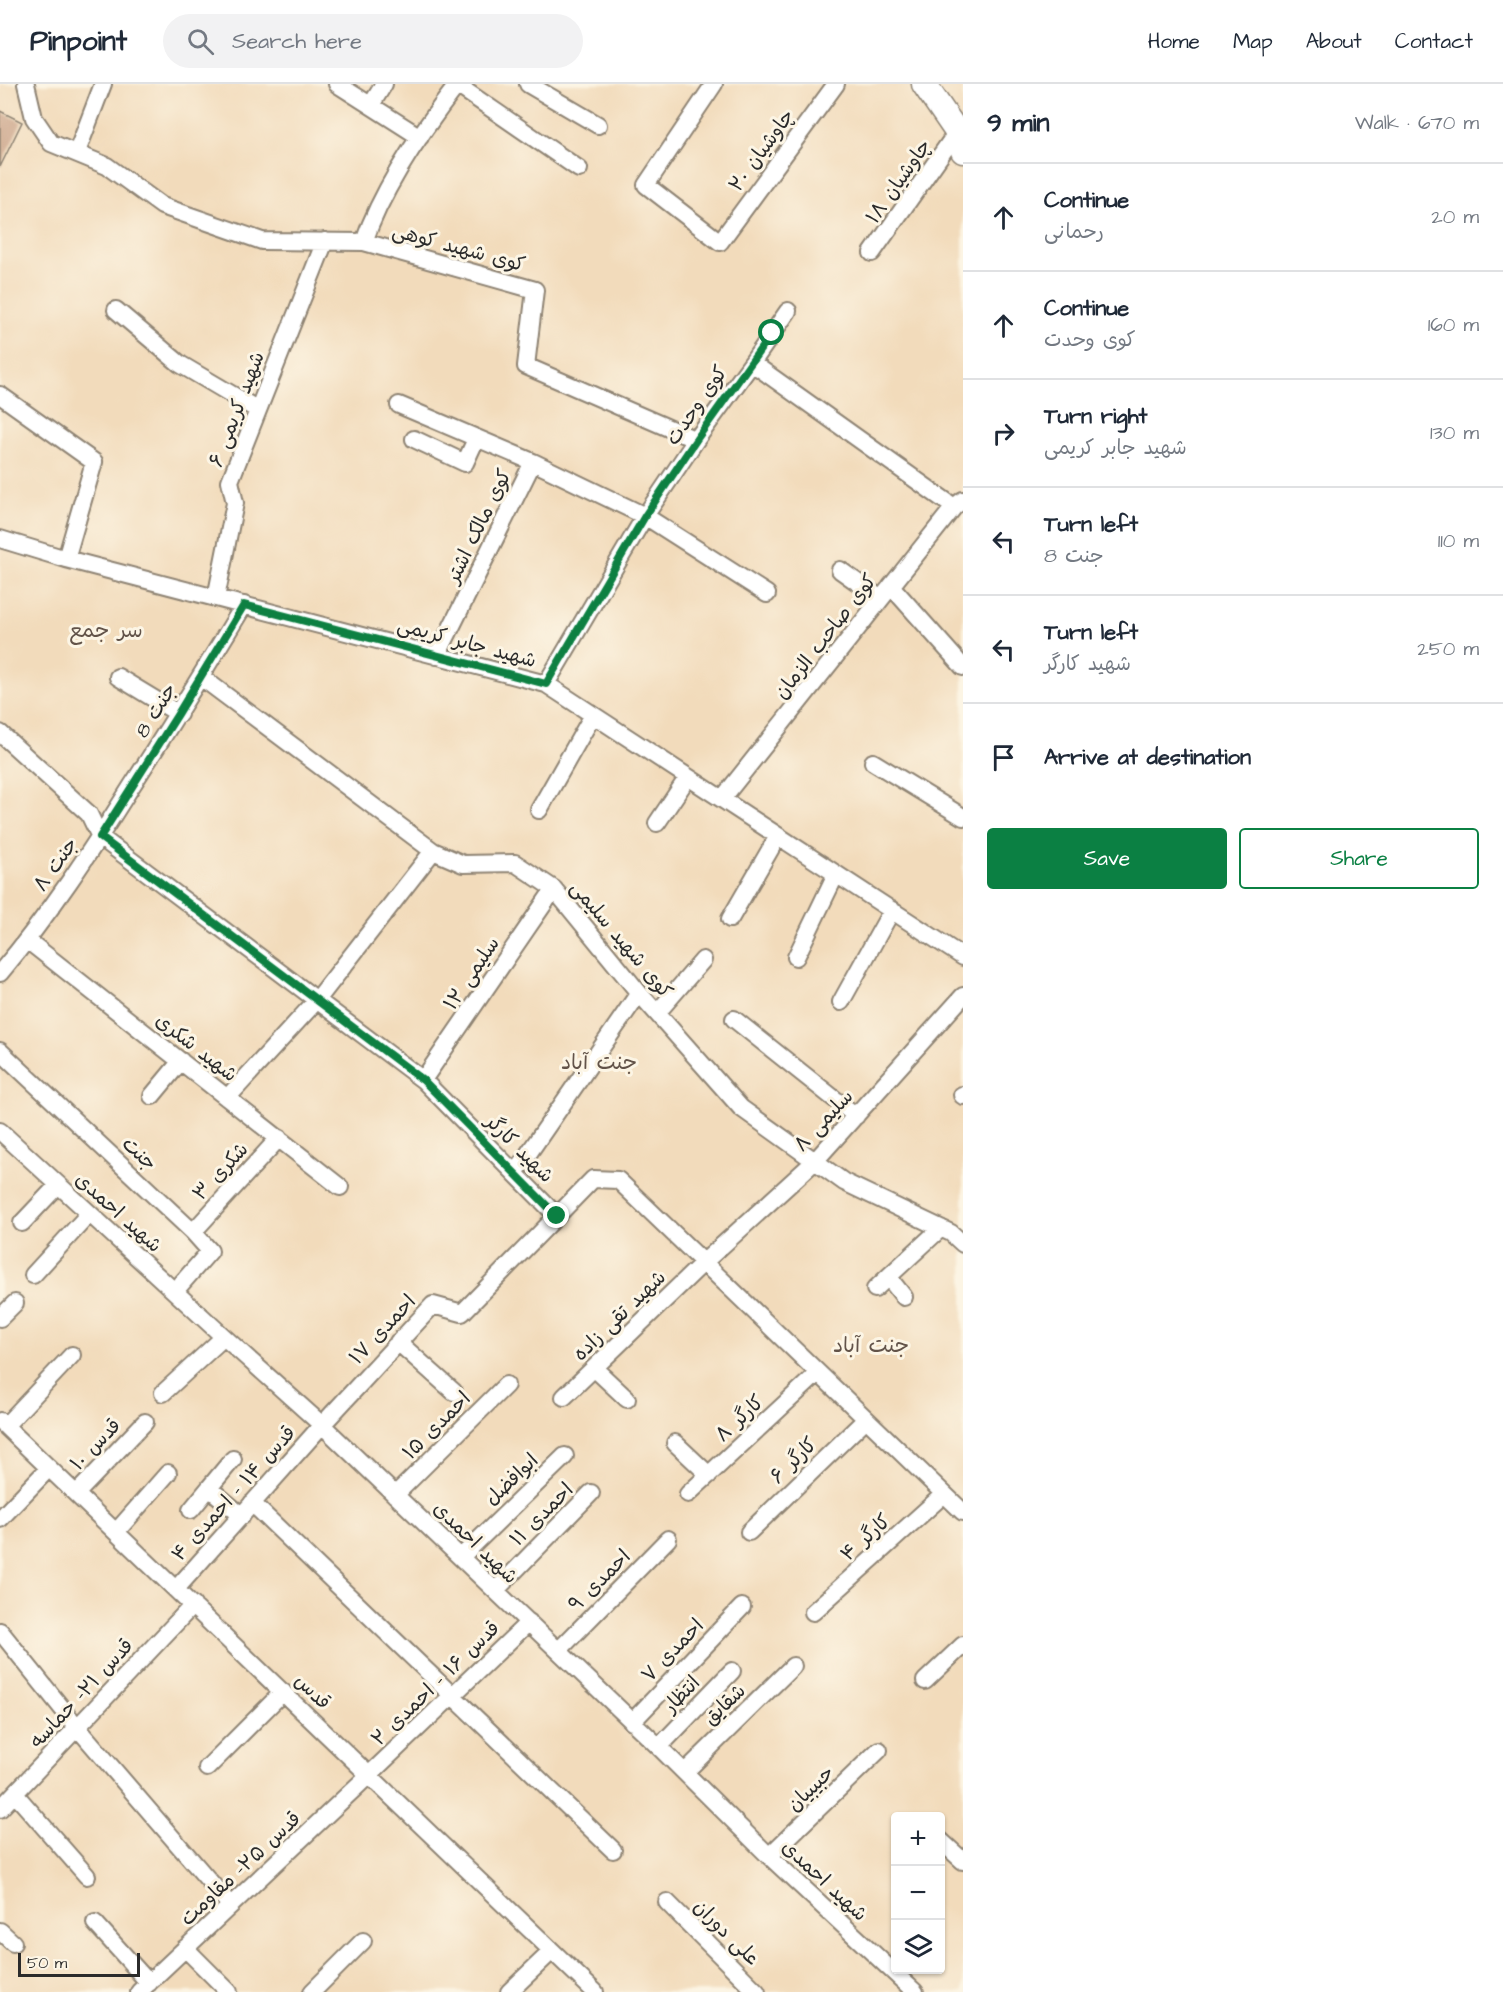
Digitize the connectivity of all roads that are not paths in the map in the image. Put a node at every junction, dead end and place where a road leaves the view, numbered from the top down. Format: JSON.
{"nodes":[{"id":1,"x":26,"y":84,"type":"edge"},
{"id":2,"x":103,"y":84,"type":"edge"},
{"id":3,"x":337,"y":84,"type":"edge"},
{"id":4,"x":384,"y":84,"type":"edge"},
{"id":5,"x":528,"y":84,"type":"edge"},
{"id":6,"x":714,"y":84,"type":"edge"},
{"id":7,"x":836,"y":84,"type":"edge"},
{"id":8,"x":924,"y":84,"type":"edge"},
{"id":9,"x":458,"y":85,"type":"edge"},
{"id":10,"x":371,"y":105,"type":"junction"},
{"id":11,"x":598,"y":125,"type":"dead end"},
{"id":12,"x":420,"y":137,"type":"junction"},
{"id":13,"x":960,"y":142,"type":"edge"},
{"id":14,"x":77,"y":152,"type":"junction"},
{"id":15,"x":579,"y":169,"type":"dead end"},
{"id":16,"x":325,"y":240,"type":"junction"},
{"id":17,"x":364,"y":242,"type":"junction"},
{"id":18,"x":872,"y":253,"type":"dead end"},
{"id":19,"x":116,"y":310,"type":"dead end"},
{"id":20,"x":788,"y":311,"type":"dead end"},
{"id":21,"x":752,"y":363,"type":"junction"},
{"id":22,"x":0,"y":395,"type":"edge"},
{"id":23,"x":399,"y":405,"type":"dead end"},
{"id":24,"x":258,"y":410,"type":"junction"},
{"id":25,"x":476,"y":439,"type":"junction"},
{"id":26,"x":414,"y":440,"type":"dead end"},
{"id":27,"x":696,"y":440,"type":"junction"},
{"id":28,"x":533,"y":462,"type":"junction"},
{"id":29,"x":958,"y":503,"type":"edge"},
{"id":30,"x":645,"y":516,"type":"junction"},
{"id":31,"x":0,"y":539,"type":"edge"},
{"id":32,"x":66,"y":559,"type":"junction"},
{"id":33,"x":840,"y":570,"type":"dead end"},
{"id":34,"x":886,"y":592,"type":"junction"},
{"id":35,"x":767,"y":594,"type":"dead end"},
{"id":36,"x":216,"y":598,"type":"junction"},
{"id":37,"x":244,"y":605,"type":"junction"},
{"id":38,"x":437,"y":656,"type":"junction"},
{"id":39,"x":963,"y":667,"type":"edge"},
{"id":40,"x":118,"y":677,"type":"dead end"},
{"id":41,"x":201,"y":677,"type":"junction"},
{"id":42,"x":546,"y":684,"type":"junction"},
{"id":43,"x":178,"y":714,"type":"junction"},
{"id":44,"x":593,"y":715,"type":"junction"},
{"id":45,"x":0,"y":733,"type":"edge"},
{"id":46,"x":873,"y":762,"type":"dead end"},
{"id":47,"x":688,"y":777,"type":"junction"},
{"id":48,"x":722,"y":799,"type":"junction"},
{"id":49,"x":539,"y":810,"type":"dead end"},
{"id":50,"x":963,"y":817,"type":"edge"},
{"id":51,"x":657,"y":823,"type":"dead end"},
{"id":52,"x":778,"y":836,"type":"junction"},
{"id":53,"x":100,"y":837,"type":"junction"},
{"id":54,"x":433,"y":851,"type":"junction"},
{"id":55,"x":836,"y":874,"type":"junction"},
{"id":56,"x":554,"y":889,"type":"junction"},
{"id":57,"x":892,"y":910,"type":"junction"},
{"id":58,"x":730,"y":919,"type":"dead end"},
{"id":59,"x":27,"y":940,"type":"junction"},
{"id":60,"x":796,"y":957,"type":"dead end"},
{"id":61,"x":963,"y":957,"type":"edge"},
{"id":62,"x":703,"y":960,"type":"dead end"},
{"id":63,"x":0,"y":973,"type":"edge"},
{"id":64,"x":639,"y":993,"type":"junction"},
{"id":65,"x":963,"y":996,"type":"edge"},
{"id":66,"x":317,"y":1000,"type":"junction"},
{"id":67,"x":841,"y":1002,"type":"dead end"},
{"id":68,"x":657,"y":1013,"type":"junction"},
{"id":69,"x":734,"y":1019,"type":"dead end"},
{"id":70,"x":0,"y":1050,"type":"edge"},
{"id":71,"x":181,"y":1061,"type":"junction"},
{"id":72,"x":423,"y":1080,"type":"junction"},
{"id":73,"x":152,"y":1096,"type":"dead end"},
{"id":74,"x":227,"y":1098,"type":"junction"},
{"id":75,"x":856,"y":1116,"type":"junction"},
{"id":76,"x":0,"y":1131,"type":"edge"},
{"id":77,"x":279,"y":1138,"type":"junction"},
{"id":78,"x":815,"y":1161,"type":"junction"},
{"id":79,"x":515,"y":1173,"type":"junction"},
{"id":80,"x":58,"y":1185,"type":"junction"},
{"id":81,"x":340,"y":1187,"type":"dead end"},
{"id":82,"x":89,"y":1214,"type":"junction"},
{"id":83,"x":557,"y":1216,"type":"junction"},
{"id":84,"x":22,"y":1223,"type":"dead end"},
{"id":85,"x":941,"y":1228,"type":"junction"},
{"id":86,"x":193,"y":1232,"type":"junction"},
{"id":87,"x":963,"y":1244,"type":"edge"},
{"id":88,"x":703,"y":1263,"type":"junction"},
{"id":89,"x":33,"y":1275,"type":"dead end"},
{"id":90,"x":889,"y":1278,"type":"junction"},
{"id":91,"x":875,"y":1289,"type":"dead end"},
{"id":92,"x":175,"y":1291,"type":"junction"},
{"id":93,"x":904,"y":1297,"type":"dead end"},
{"id":94,"x":15,"y":1303,"type":"dead end"},
{"id":95,"x":0,"y":1318,"type":"edge"},
{"id":96,"x":224,"y":1337,"type":"junction"},
{"id":97,"x":398,"y":1342,"type":"junction"},
{"id":98,"x":72,"y":1355,"type":"dead end"},
{"id":99,"x":594,"y":1368,"type":"junction"},
{"id":100,"x":818,"y":1373,"type":"junction"},
{"id":101,"x":506,"y":1385,"type":"dead end"},
{"id":102,"x":454,"y":1392,"type":"dead end"},
{"id":103,"x":163,"y":1393,"type":"dead end"},
{"id":104,"x":564,"y":1397,"type":"dead end"},
{"id":105,"x":627,"y":1399,"type":"dead end"},
{"id":106,"x":866,"y":1419,"type":"junction"},
{"id":107,"x":144,"y":1422,"type":"dead end"},
{"id":108,"x":3,"y":1423,"type":"edge"},
{"id":109,"x":322,"y":1425,"type":"junction"},
{"id":110,"x":675,"y":1443,"type":"dead end"},
{"id":111,"x":565,"y":1456,"type":"dead end"},
{"id":112,"x":233,"y":1459,"type":"dead end"},
{"id":113,"x":49,"y":1468,"type":"junction"},
{"id":114,"x":168,"y":1473,"type":"dead end"},
{"id":115,"x":709,"y":1475,"type":"junction"},
{"id":116,"x":209,"y":1488,"type":"junction"},
{"id":117,"x":591,"y":1493,"type":"dead end"},
{"id":118,"x":76,"y":1494,"type":"junction"},
{"id":119,"x":688,"y":1494,"type":"dead end"},
{"id":120,"x":944,"y":1494,"type":"junction"},
{"id":121,"x":395,"y":1495,"type":"junction"},
{"id":122,"x":247,"y":1509,"type":"junction"},
{"id":123,"x":191,"y":1510,"type":"dead end"},
{"id":124,"x":963,"y":1512,"type":"edge"},
{"id":125,"x":0,"y":1519,"type":"edge"},
{"id":126,"x":116,"y":1532,"type":"junction"},
{"id":127,"x":749,"y":1532,"type":"dead end"},
{"id":128,"x":668,"y":1539,"type":"dead end"},
{"id":129,"x":461,"y":1557,"type":"junction"},
{"id":130,"x":176,"y":1589,"type":"junction"},
{"id":131,"x":496,"y":1590,"type":"junction"},
{"id":132,"x":193,"y":1605,"type":"junction"},
{"id":133,"x":742,"y":1608,"type":"dead end"},
{"id":134,"x":813,"y":1612,"type":"dead end"},
{"id":135,"x":529,"y":1622,"type":"junction"},
{"id":136,"x":0,"y":1630,"type":"edge"},
{"id":137,"x":963,"y":1645,"type":"edge"},
{"id":138,"x":12,"y":1646,"type":"junction"},
{"id":139,"x":559,"y":1650,"type":"junction"},
{"id":140,"x":0,"y":1658,"type":"edge"},
{"id":141,"x":793,"y":1666,"type":"dead end"},
{"id":142,"x":732,"y":1671,"type":"dead end"},
{"id":143,"x":925,"y":1681,"type":"dead end"},
{"id":144,"x":284,"y":1692,"type":"junction"},
{"id":145,"x":452,"y":1695,"type":"junction"},
{"id":146,"x":632,"y":1722,"type":"junction"},
{"id":147,"x":77,"y":1728,"type":"junction"},
{"id":148,"x":659,"y":1747,"type":"junction"},
{"id":149,"x":879,"y":1750,"type":"dead end"},
{"id":150,"x":207,"y":1768,"type":"dead end"},
{"id":151,"x":685,"y":1772,"type":"junction"},
{"id":152,"x":370,"y":1774,"type":"junction"},
{"id":153,"x":15,"y":1794,"type":"junction"},
{"id":154,"x":0,"y":1809,"type":"edge"},
{"id":155,"x":945,"y":1845,"type":"edge"},
{"id":156,"x":613,"y":1850,"type":"dead end"},
{"id":157,"x":769,"y":1856,"type":"junction"},
{"id":158,"x":963,"y":1862,"type":"edge"},
{"id":159,"x":87,"y":1875,"type":"dead end"},
{"id":160,"x":667,"y":1902,"type":"dead end"},
{"id":161,"x":230,"y":1905,"type":"junction"},
{"id":162,"x":95,"y":1923,"type":"dead end"},
{"id":163,"x":0,"y":1930,"type":"edge"},
{"id":164,"x":363,"y":1941,"type":"dead end"},
{"id":165,"x":14,"y":1943,"type":"dead end"},
{"id":166,"x":185,"y":1948,"type":"junction"},
{"id":167,"x":552,"y":1951,"type":"junction"},
{"id":168,"x":144,"y":1988,"type":"edge"},
{"id":169,"x":229,"y":1992,"type":"edge"},
{"id":170,"x":312,"y":1992,"type":"edge"},
{"id":171,"x":508,"y":1992,"type":"edge"},
{"id":172,"x":595,"y":1992,"type":"edge"},
{"id":173,"x":757,"y":1992,"type":"edge"},
{"id":174,"x":915,"y":1992,"type":"edge"}],
"edges":[{"from":1,"to":14,"type":"street","name":"کوی شهید کوهی"},
{"from":2,"to":14,"type":"street"},
{"from":3,"to":10,"type":"street"},
{"from":4,"to":10,"type":"street"},
{"from":5,"to":11,"type":"street"},
{"from":6,"to":7,"type":"street","name":"چاوشیان ۲۰"},
{"from":8,"to":13,"type":"main road"},
{"from":9,"to":12,"type":"street"},
{"from":9,"to":15,"type":"street"},
{"from":10,"to":12,"type":"street"},
{"from":12,"to":17,"type":"street"},
{"from":13,"to":18,"type":"street","name":"چاوشیان ۱۸"},
{"from":14,"to":16,"type":"street","name":"کوی شهید کوهی"},
{"from":16,"to":17,"type":"street","name":"کوی شهید کوهی"},
{"from":16,"to":24,"type":"street","name":"شهید کریمی ۶"},
{"from":17,"to":27,"type":"street","name":"کوی شهید کوهی"},
{"from":19,"to":24,"type":"street"},
{"from":20,"to":21,"type":"street"},
{"from":21,"to":27,"type":"street","name":"کوی وحدت"},
{"from":21,"to":29,"type":"street","name":"کوی وحدت"},
{"from":22,"to":32,"type":"street"},
{"from":23,"to":25,"type":"street"},
{"from":24,"to":36,"type":"street","name":"شهید کریمی ۶"},
{"from":25,"to":26,"type":"street"},
{"from":25,"to":28,"type":"street"},
{"from":27,"to":30,"type":"street","name":"کوی وحدت"},
{"from":28,"to":30,"type":"street","name":"کوی مالک اشتر"},
{"from":28,"to":38,"type":"street","name":"کوی مالک اشتر"},
{"from":29,"to":34,"type":"street","name":"کوی صاحب الزمان"},
{"from":30,"to":35,"type":"street","name":"کوی مالک اشتر"},
{"from":30,"to":42,"type":"street","name":"کوی وحدت"},
{"from":31,"to":32,"type":"street","name":"شهید جابر کریمی"},
{"from":32,"to":36,"type":"street","name":"شهید جابر کریمی"},
{"from":33,"to":34,"type":"street"},
{"from":34,"to":39,"type":"street"},
{"from":34,"to":48,"type":"street","name":"کوی صاحب الزمان"},
{"from":36,"to":37,"type":"street","name":"شهید جابر کریمی"},
{"from":37,"to":38,"type":"street","name":"شهید جابر کریمی"},
{"from":37,"to":41,"type":"street","name":"جنت 8"},
{"from":38,"to":42,"type":"street","name":"شهید جابر کریمی"},
{"from":40,"to":43,"type":"street"},
{"from":41,"to":43,"type":"street","name":"جنت 8"},
{"from":41,"to":54,"type":"street","name":"کوی شهید سلیمی"},
{"from":42,"to":44,"type":"street","name":"شهید جابر کریمی"},
{"from":43,"to":53,"type":"street","name":"جنت 8"},
{"from":44,"to":47,"type":"street","name":"شهید جابر کریمی"},
{"from":44,"to":49,"type":"street"},
{"from":45,"to":53,"type":"street"},
{"from":46,"to":50,"type":"street"},
{"from":47,"to":48,"type":"street","name":"شهید جابر کریمی"},
{"from":47,"to":51,"type":"street"},
{"from":48,"to":52,"type":"street","name":"شهید جابر کریمی"},
{"from":52,"to":55,"type":"street","name":"شهید جابر کریمی"},
{"from":52,"to":58,"type":"street"},
{"from":53,"to":59,"type":"street","name":"جنت ۸"},
{"from":53,"to":66,"type":"street","name":"شهید کارگر"},
{"from":54,"to":56,"type":"street","name":"کوی شهید سلیمی"},
{"from":54,"to":66,"type":"street"},
{"from":55,"to":57,"type":"street","name":"شهید جابر کریمی"},
{"from":55,"to":60,"type":"street"},
{"from":56,"to":64,"type":"street","name":"کوی شهید سلیمی"},
{"from":56,"to":72,"type":"street","name":"سلیمی ۱۲"},
{"from":57,"to":61,"type":"street","name":"شهید جابر کریمی"},
{"from":57,"to":67,"type":"street"},
{"from":59,"to":63,"type":"street","name":"جنت ۸"},
{"from":59,"to":71,"type":"street","name":"شهید شکری"},
{"from":62,"to":68,"type":"street"},
{"from":64,"to":68,"type":"street","name":"کوی شهید سلیمی"},
{"from":64,"to":79,"type":"street"},
{"from":65,"to":75,"type":"street","name":"سلیمی ۸"},
{"from":66,"to":72,"type":"street","name":"شهید کارگر"},
{"from":66,"to":74,"type":"street"},
{"from":68,"to":78,"type":"street","name":"کوی شهید سلیمی"},
{"from":69,"to":75,"type":"street"},
{"from":70,"to":86,"type":"street","name":"جنت"},
{"from":71,"to":73,"type":"street"},
{"from":71,"to":74,"type":"street","name":"شهید شکری"},
{"from":72,"to":79,"type":"street","name":"شهید کارگر"},
{"from":74,"to":77,"type":"street","name":"شهید شکری"},
{"from":75,"to":78,"type":"street","name":"سلیمی ۸"},
{"from":76,"to":80,"type":"street","name":"شهید احمدی"},
{"from":77,"to":81,"type":"street","name":"شهید شکری"},
{"from":77,"to":86,"type":"street","name":"شکری ۳"},
{"from":78,"to":85,"type":"street","name":"کوی شهید سلیمی"},
{"from":78,"to":88,"type":"street","name":"سلیمی ۸"},
{"from":79,"to":83,"type":"street","name":"شهید کارگر"},
{"from":80,"to":82,"type":"street","name":"شهید احمدی"},
{"from":80,"to":84,"type":"street"},
{"from":82,"to":89,"type":"street"},
{"from":82,"to":92,"type":"street","name":"شهید احمدی"},
{"from":83,"to":88,"type":"street"},
{"from":83,"to":97,"type":"street","name":"احمدی ۱۷"},
{"from":85,"to":87,"type":"street","name":"کوی شهید سلیمی"},
{"from":85,"to":90,"type":"street"},
{"from":86,"to":92,"type":"street","name":"جنت"},
{"from":88,"to":99,"type":"street","name":"شهید تقی زاده"},
{"from":88,"to":100,"type":"street"},
{"from":90,"to":91,"type":"street"},
{"from":90,"to":93,"type":"street"},
{"from":92,"to":96,"type":"street","name":"شهید احمدی"},
{"from":94,"to":95,"type":"street"},
{"from":96,"to":103,"type":"street"},
{"from":96,"to":109,"type":"street","name":"شهید احمدی"},
{"from":97,"to":102,"type":"street"},
{"from":97,"to":109,"type":"street","name":"احمدی ۱۷"},
{"from":98,"to":108,"type":"street"},
{"from":99,"to":104,"type":"street","name":"شهید تقی زاده"},
{"from":99,"to":105,"type":"street"},
{"from":100,"to":106,"type":"street"},
{"from":100,"to":115,"type":"street","name":"کارگر ۸"},
{"from":101,"to":121,"type":"street","name":"احمدی ۱۵"},
{"from":106,"to":120,"type":"street"},
{"from":106,"to":127,"type":"street","name":"کارگر ۶"},
{"from":107,"to":118,"type":"street","name":"قدس ۱۰"},
{"from":108,"to":113,"type":"street","name":"قدس"},
{"from":109,"to":121,"type":"street","name":"شهید احمدی"},
{"from":109,"to":122,"type":"street","name":"قدس ۱۴ - احمدی ۴"},
{"from":110,"to":115,"type":"street"},
{"from":111,"to":129,"type":"street","name":"ابوافضل"},
{"from":112,"to":116,"type":"street"},
{"from":113,"to":118,"type":"street","name":"قدس"},
{"from":113,"to":125,"type":"street"},
{"from":114,"to":126,"type":"street"},
{"from":115,"to":119,"type":"street","name":"کارگر ۸"},
{"from":116,"to":122,"type":"street"},
{"from":116,"to":123,"type":"street"},
{"from":117,"to":131,"type":"street","name":"احمدی ۱۱"},
{"from":118,"to":126,"type":"street","name":"قدس"},
{"from":120,"to":124,"type":"street"},
{"from":120,"to":134,"type":"street","name":"کارگر ۴"},
{"from":121,"to":129,"type":"street","name":"شهید احمدی"},
{"from":122,"to":130,"type":"street","name":"قدس ۱۴ - احمدی ۴"},
{"from":122,"to":145,"type":"street"},
{"from":126,"to":130,"type":"street","name":"قدس"},
{"from":128,"to":139,"type":"street","name":"احمدی ۹"},
{"from":129,"to":131,"type":"street","name":"شهید احمدی"},
{"from":130,"to":132,"type":"street","name":"قدس"},
{"from":131,"to":135,"type":"street","name":"شهید احمدی"},
{"from":132,"to":144,"type":"street","name":"قدس"},
{"from":132,"to":147,"type":"street","name":"قدس ۲۱- حماسه"},
{"from":133,"to":146,"type":"street","name":"احمدی ۷"},
{"from":135,"to":139,"type":"street","name":"شهید احمدی"},
{"from":135,"to":145,"type":"street","name":"قدس ۱۶ - احمدی ۲"},
{"from":136,"to":138,"type":"street"},
{"from":137,"to":143,"type":"street"},
{"from":138,"to":140,"type":"street"},
{"from":138,"to":147,"type":"street"},
{"from":139,"to":146,"type":"street","name":"شهید احمدی"},
{"from":141,"to":151,"type":"street","name":"شقایق"},
{"from":142,"to":148,"type":"street","name":"انتظار"},
{"from":144,"to":150,"type":"street"},
{"from":144,"to":152,"type":"street","name":"قدس"},
{"from":145,"to":152,"type":"street","name":"قدس ۱۶ - احمدی ۲"},
{"from":145,"to":156,"type":"street"},
{"from":146,"to":148,"type":"street","name":"شهید احمدی"},
{"from":147,"to":153,"type":"street","name":"قدس ۲۱- حماسه"},
{"from":147,"to":161,"type":"street"},
{"from":148,"to":151,"type":"street","name":"شهید احمدی"},
{"from":149,"to":157,"type":"street","name":"حبیبیان"},
{"from":151,"to":157,"type":"street","name":"شهید احمدی"},
{"from":152,"to":161,"type":"street","name":"قدس ۲۵- مقاومت"},
{"from":152,"to":167,"type":"street","name":"قدس"},
{"from":153,"to":154,"type":"street","name":"قدس ۲۱- حماسه"},
{"from":153,"to":159,"type":"street"},
{"from":155,"to":158,"type":"street"},
{"from":157,"to":174,"type":"street","name":"شهید احمدی"},
{"from":160,"to":173,"type":"street","name":"علی دوران"},
{"from":161,"to":166,"type":"street","name":"قدس ۲۵- مقاومت"},
{"from":162,"to":168,"type":"street"},
{"from":163,"to":165,"type":"street"},
{"from":164,"to":170,"type":"street"},
{"from":166,"to":168,"type":"street","name":"قدس ۲۵- مقاومت"},
{"from":166,"to":169,"type":"street"},
{"from":167,"to":171,"type":"street"},
{"from":167,"to":172,"type":"street","name":"قدس"}]}
